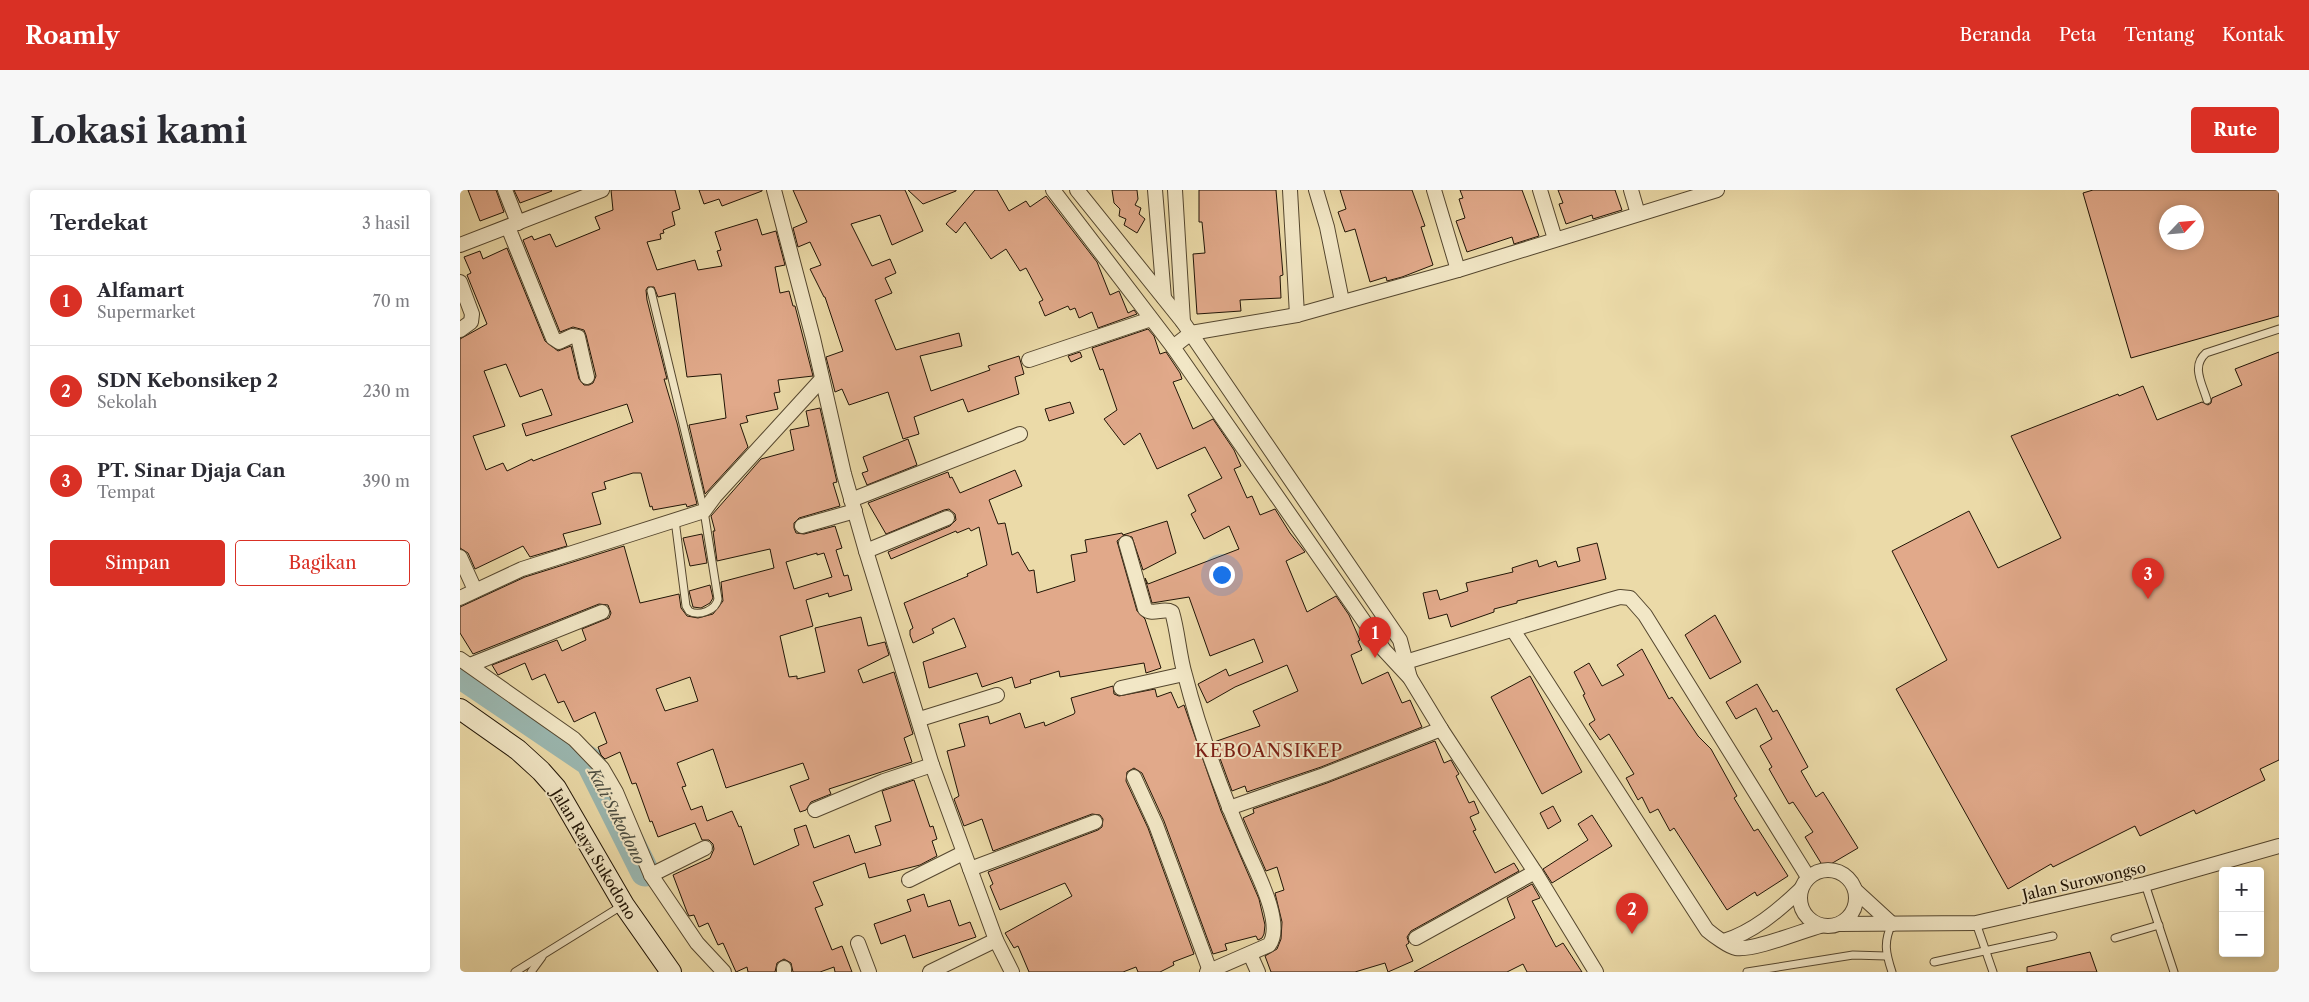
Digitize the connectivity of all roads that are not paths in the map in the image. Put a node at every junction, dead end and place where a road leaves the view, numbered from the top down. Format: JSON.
{"nodes":[{"id":1,"x":505,"y":190,"type":"edge"},
{"id":2,"x":602,"y":190,"type":"edge"},
{"id":3,"x":774,"y":190,"type":"edge"},
{"id":4,"x":1052,"y":190,"type":"edge"},
{"id":5,"x":1077,"y":190,"type":"edge"},
{"id":6,"x":1155,"y":190,"type":"edge"},
{"id":7,"x":1175,"y":190,"type":"edge"},
{"id":8,"x":1290,"y":190,"type":"edge"},
{"id":9,"x":1316,"y":190,"type":"edge"},
{"id":10,"x":1434,"y":190,"type":"edge"},
{"id":11,"x":1540,"y":190,"type":"edge"},
{"id":12,"x":1631,"y":190,"type":"edge"},
{"id":13,"x":1717,"y":190,"type":"edge"},
{"id":14,"x":1638,"y":214,"type":"junction"},
{"id":15,"x":513,"y":225,"type":"junction"},
{"id":16,"x":1555,"y":239,"type":"junction"},
{"id":17,"x":460,"y":246,"type":"edge"},
{"id":18,"x":1458,"y":270,"type":"junction"},
{"id":19,"x":460,"y":282,"type":"edge"},
{"id":20,"x":651,"y":291,"type":"dead end"},
{"id":21,"x":1164,"y":298,"type":"junction"},
{"id":22,"x":1342,"y":302,"type":"junction"},
{"id":23,"x":1297,"y":315,"type":"junction"},
{"id":24,"x":1151,"y":320,"type":"junction"},
{"id":25,"x":1183,"y":322,"type":"junction"},
{"id":26,"x":2279,"y":329,"type":"edge"},
{"id":27,"x":460,"y":330,"type":"edge"},
{"id":28,"x":1192,"y":334,"type":"junction"},
{"id":29,"x":1173,"y":347,"type":"junction"},
{"id":30,"x":1029,"y":360,"type":"dead end"},
{"id":31,"x":587,"y":377,"type":"dead end"},
{"id":32,"x":821,"y":380,"type":"junction"},
{"id":33,"x":2207,"y":400,"type":"dead end"},
{"id":34,"x":1020,"y":434,"type":"dead end"},
{"id":35,"x":853,"y":505,"type":"junction"},
{"id":36,"x":704,"y":511,"type":"junction"},
{"id":37,"x":947,"y":518,"type":"dead end"},
{"id":38,"x":675,"y":520,"type":"junction"},
{"id":39,"x":802,"y":526,"type":"dead end"},
{"id":40,"x":1126,"y":543,"type":"dead end"},
{"id":41,"x":866,"y":551,"type":"junction"},
{"id":42,"x":460,"y":557,"type":"edge"},
{"id":43,"x":475,"y":590,"type":"junction"},
{"id":44,"x":460,"y":598,"type":"edge"},
{"id":45,"x":602,"y":612,"type":"dead end"},
{"id":46,"x":1512,"y":630,"type":"junction"},
{"id":47,"x":465,"y":662,"type":"edge"},
{"id":48,"x":1402,"y":662,"type":"junction"},
{"id":49,"x":1184,"y":674,"type":"junction"},
{"id":50,"x":1121,"y":688,"type":"dead end"},
{"id":51,"x":997,"y":695,"type":"dead end"},
{"id":52,"x":460,"y":709,"type":"edge"},
{"id":53,"x":920,"y":719,"type":"junction"},
{"id":54,"x":1441,"y":729,"type":"junction"},
{"id":55,"x":932,"y":765,"type":"junction"},
{"id":56,"x":1134,"y":777,"type":"dead end"},
{"id":57,"x":1229,"y":808,"type":"junction"},
{"id":58,"x":815,"y":810,"type":"dead end"},
{"id":59,"x":1096,"y":822,"type":"dead end"},
{"id":60,"x":2279,"y":846,"type":"edge"},
{"id":61,"x":705,"y":848,"type":"dead end"},
{"id":62,"x":963,"y":853,"type":"junction"},
{"id":63,"x":970,"y":869,"type":"junction"},
{"id":64,"x":1535,"y":872,"type":"junction"},
{"id":65,"x":651,"y":875,"type":"junction"},
{"id":66,"x":1808,"y":877,"type":"junction"},
{"id":67,"x":909,"y":880,"type":"dead end"},
{"id":68,"x":2145,"y":884,"type":"junction"},
{"id":69,"x":1800,"y":890,"type":"junction"},
{"id":70,"x":1856,"y":891,"type":"junction"},
{"id":71,"x":624,"y":905,"type":"junction"},
{"id":72,"x":1976,"y":923,"type":"junction"},
{"id":73,"x":1840,"y":924,"type":"junction"},
{"id":74,"x":1892,"y":924,"type":"junction"},
{"id":75,"x":2159,"y":925,"type":"junction"},
{"id":76,"x":1820,"y":926,"type":"junction"},
{"id":77,"x":2053,"y":936,"type":"dead end"},
{"id":78,"x":1416,"y":938,"type":"dead end"},
{"id":79,"x":2115,"y":938,"type":"dead end"},
{"id":80,"x":996,"y":940,"type":"junction"},
{"id":81,"x":1724,"y":941,"type":"junction"},
{"id":82,"x":858,"y":943,"type":"dead end"},
{"id":83,"x":1986,"y":952,"type":"junction"},
{"id":84,"x":1250,"y":954,"type":"junction"},
{"id":85,"x":544,"y":955,"type":"junction"},
{"id":86,"x":1886,"y":956,"type":"junction"},
{"id":87,"x":1934,"y":962,"type":"dead end"},
{"id":88,"x":1208,"y":971,"type":"edge"},
{"id":89,"x":515,"y":972,"type":"edge"},
{"id":90,"x":531,"y":972,"type":"edge"},
{"id":91,"x":671,"y":972,"type":"edge"},
{"id":92,"x":724,"y":972,"type":"edge"},
{"id":93,"x":869,"y":972,"type":"edge"},
{"id":94,"x":930,"y":972,"type":"edge"},
{"id":95,"x":1012,"y":972,"type":"edge"},
{"id":96,"x":1258,"y":972,"type":"edge"},
{"id":97,"x":1596,"y":972,"type":"edge"},
{"id":98,"x":1748,"y":972,"type":"edge"},
{"id":99,"x":1892,"y":972,"type":"edge"},
{"id":100,"x":1993,"y":972,"type":"edge"},
{"id":101,"x":2174,"y":972,"type":"edge"}],
"edges":[{"from":1,"to":15,"type":"street"},
{"from":2,"to":15,"type":"street"},
{"from":3,"to":32,"type":"street"},
{"from":4,"to":24,"type":"street"},
{"from":5,"to":21,"type":"street"},
{"from":6,"to":21,"type":"street"},
{"from":7,"to":25,"type":"street"},
{"from":8,"to":23,"type":"street"},
{"from":9,"to":22,"type":"street"},
{"from":10,"to":18,"type":"street"},
{"from":11,"to":16,"type":"street"},
{"from":12,"to":14,"type":"street"},
{"from":13,"to":14,"type":"street"},
{"from":14,"to":16,"type":"street"},
{"from":15,"to":17,"type":"street"},
{"from":15,"to":31,"type":"street"},
{"from":16,"to":18,"type":"street"},
{"from":18,"to":22,"type":"street"},
{"from":19,"to":27,"type":"street"},
{"from":20,"to":36,"type":"lane"},
{"from":21,"to":25,"type":"street"},
{"from":22,"to":23,"type":"street"},
{"from":23,"to":28,"type":"street"},
{"from":24,"to":29,"type":"street"},
{"from":24,"to":30,"type":"street"},
{"from":25,"to":28,"type":"street"},
{"from":26,"to":33,"type":"lane"},
{"from":28,"to":29,"type":"street"},
{"from":28,"to":48,"type":"street"},
{"from":29,"to":48,"type":"street"},
{"from":32,"to":35,"type":"street"},
{"from":32,"to":36,"type":"street"},
{"from":34,"to":35,"type":"street"},
{"from":35,"to":39,"type":"street"},
{"from":35,"to":41,"type":"street"},
{"from":36,"to":38,"type":"street"},
{"from":36,"to":38,"type":"lane"},
{"from":37,"to":41,"type":"street"},
{"from":38,"to":43,"type":"street"},
{"from":40,"to":49,"type":"street"},
{"from":41,"to":53,"type":"street"},
{"from":42,"to":43,"type":"street"},
{"from":43,"to":44,"type":"street"},
{"from":45,"to":47,"type":"street"},
{"from":46,"to":48,"type":"street"},
{"from":46,"to":66,"type":"street"},
{"from":46,"to":81,"type":"street"},
{"from":47,"to":65,"type":"street"},
{"from":48,"to":54,"type":"street"},
{"from":49,"to":50,"type":"street"},
{"from":49,"to":57,"type":"street"},
{"from":51,"to":53,"type":"street"},
{"from":52,"to":71,"type":"main road","name":"Jalan Raya Sukodono"},
{"from":53,"to":55,"type":"street"},
{"from":54,"to":57,"type":"street"},
{"from":54,"to":64,"type":"street"},
{"from":55,"to":58,"type":"street"},
{"from":55,"to":62,"type":"street"},
{"from":56,"to":88,"type":"street"},
{"from":57,"to":84,"type":"street"},
{"from":59,"to":63,"type":"street"},
{"from":60,"to":68,"type":"street","name":"Jalan Surowongso"},
{"from":61,"to":65,"type":"street"},
{"from":62,"to":63,"type":"street"},
{"from":62,"to":67,"type":"street"},
{"from":63,"to":80,"type":"street"},
{"from":64,"to":78,"type":"street"},
{"from":64,"to":97,"type":"street"},
{"from":65,"to":92,"type":"street"},
{"from":66,"to":69,"type":"street"},
{"from":66,"to":70,"type":"street"},
{"from":68,"to":72,"type":"street","name":"Jalan Surowongso"},
{"from":68,"to":75,"type":"lane"},
{"from":69,"to":76,"type":"street"},
{"from":69,"to":81,"type":"street"},
{"from":70,"to":73,"type":"street"},
{"from":70,"to":74,"type":"street"},
{"from":71,"to":85,"type":"lane"},
{"from":71,"to":91,"type":"main road","name":"Jalan Raya Sukodono"},
{"from":72,"to":74,"type":"street","name":"Jalan Surowongso"},
{"from":72,"to":83,"type":"lane"},
{"from":73,"to":74,"type":"street","name":"Jalan Surowongso"},
{"from":73,"to":76,"type":"street"},
{"from":74,"to":86,"type":"lane"},
{"from":75,"to":79,"type":"lane"},
{"from":75,"to":101,"type":"lane"},
{"from":76,"to":81,"type":"street"},
{"from":77,"to":83,"type":"lane"},
{"from":80,"to":94,"type":"street"},
{"from":80,"to":95,"type":"street"},
{"from":82,"to":93,"type":"street"},
{"from":83,"to":87,"type":"lane"},
{"from":83,"to":100,"type":"lane"},
{"from":84,"to":88,"type":"street"},
{"from":84,"to":96,"type":"street"},
{"from":85,"to":89,"type":"lane"},
{"from":85,"to":90,"type":"lane"},
{"from":86,"to":98,"type":"lane"},
{"from":86,"to":99,"type":"lane"}]}
